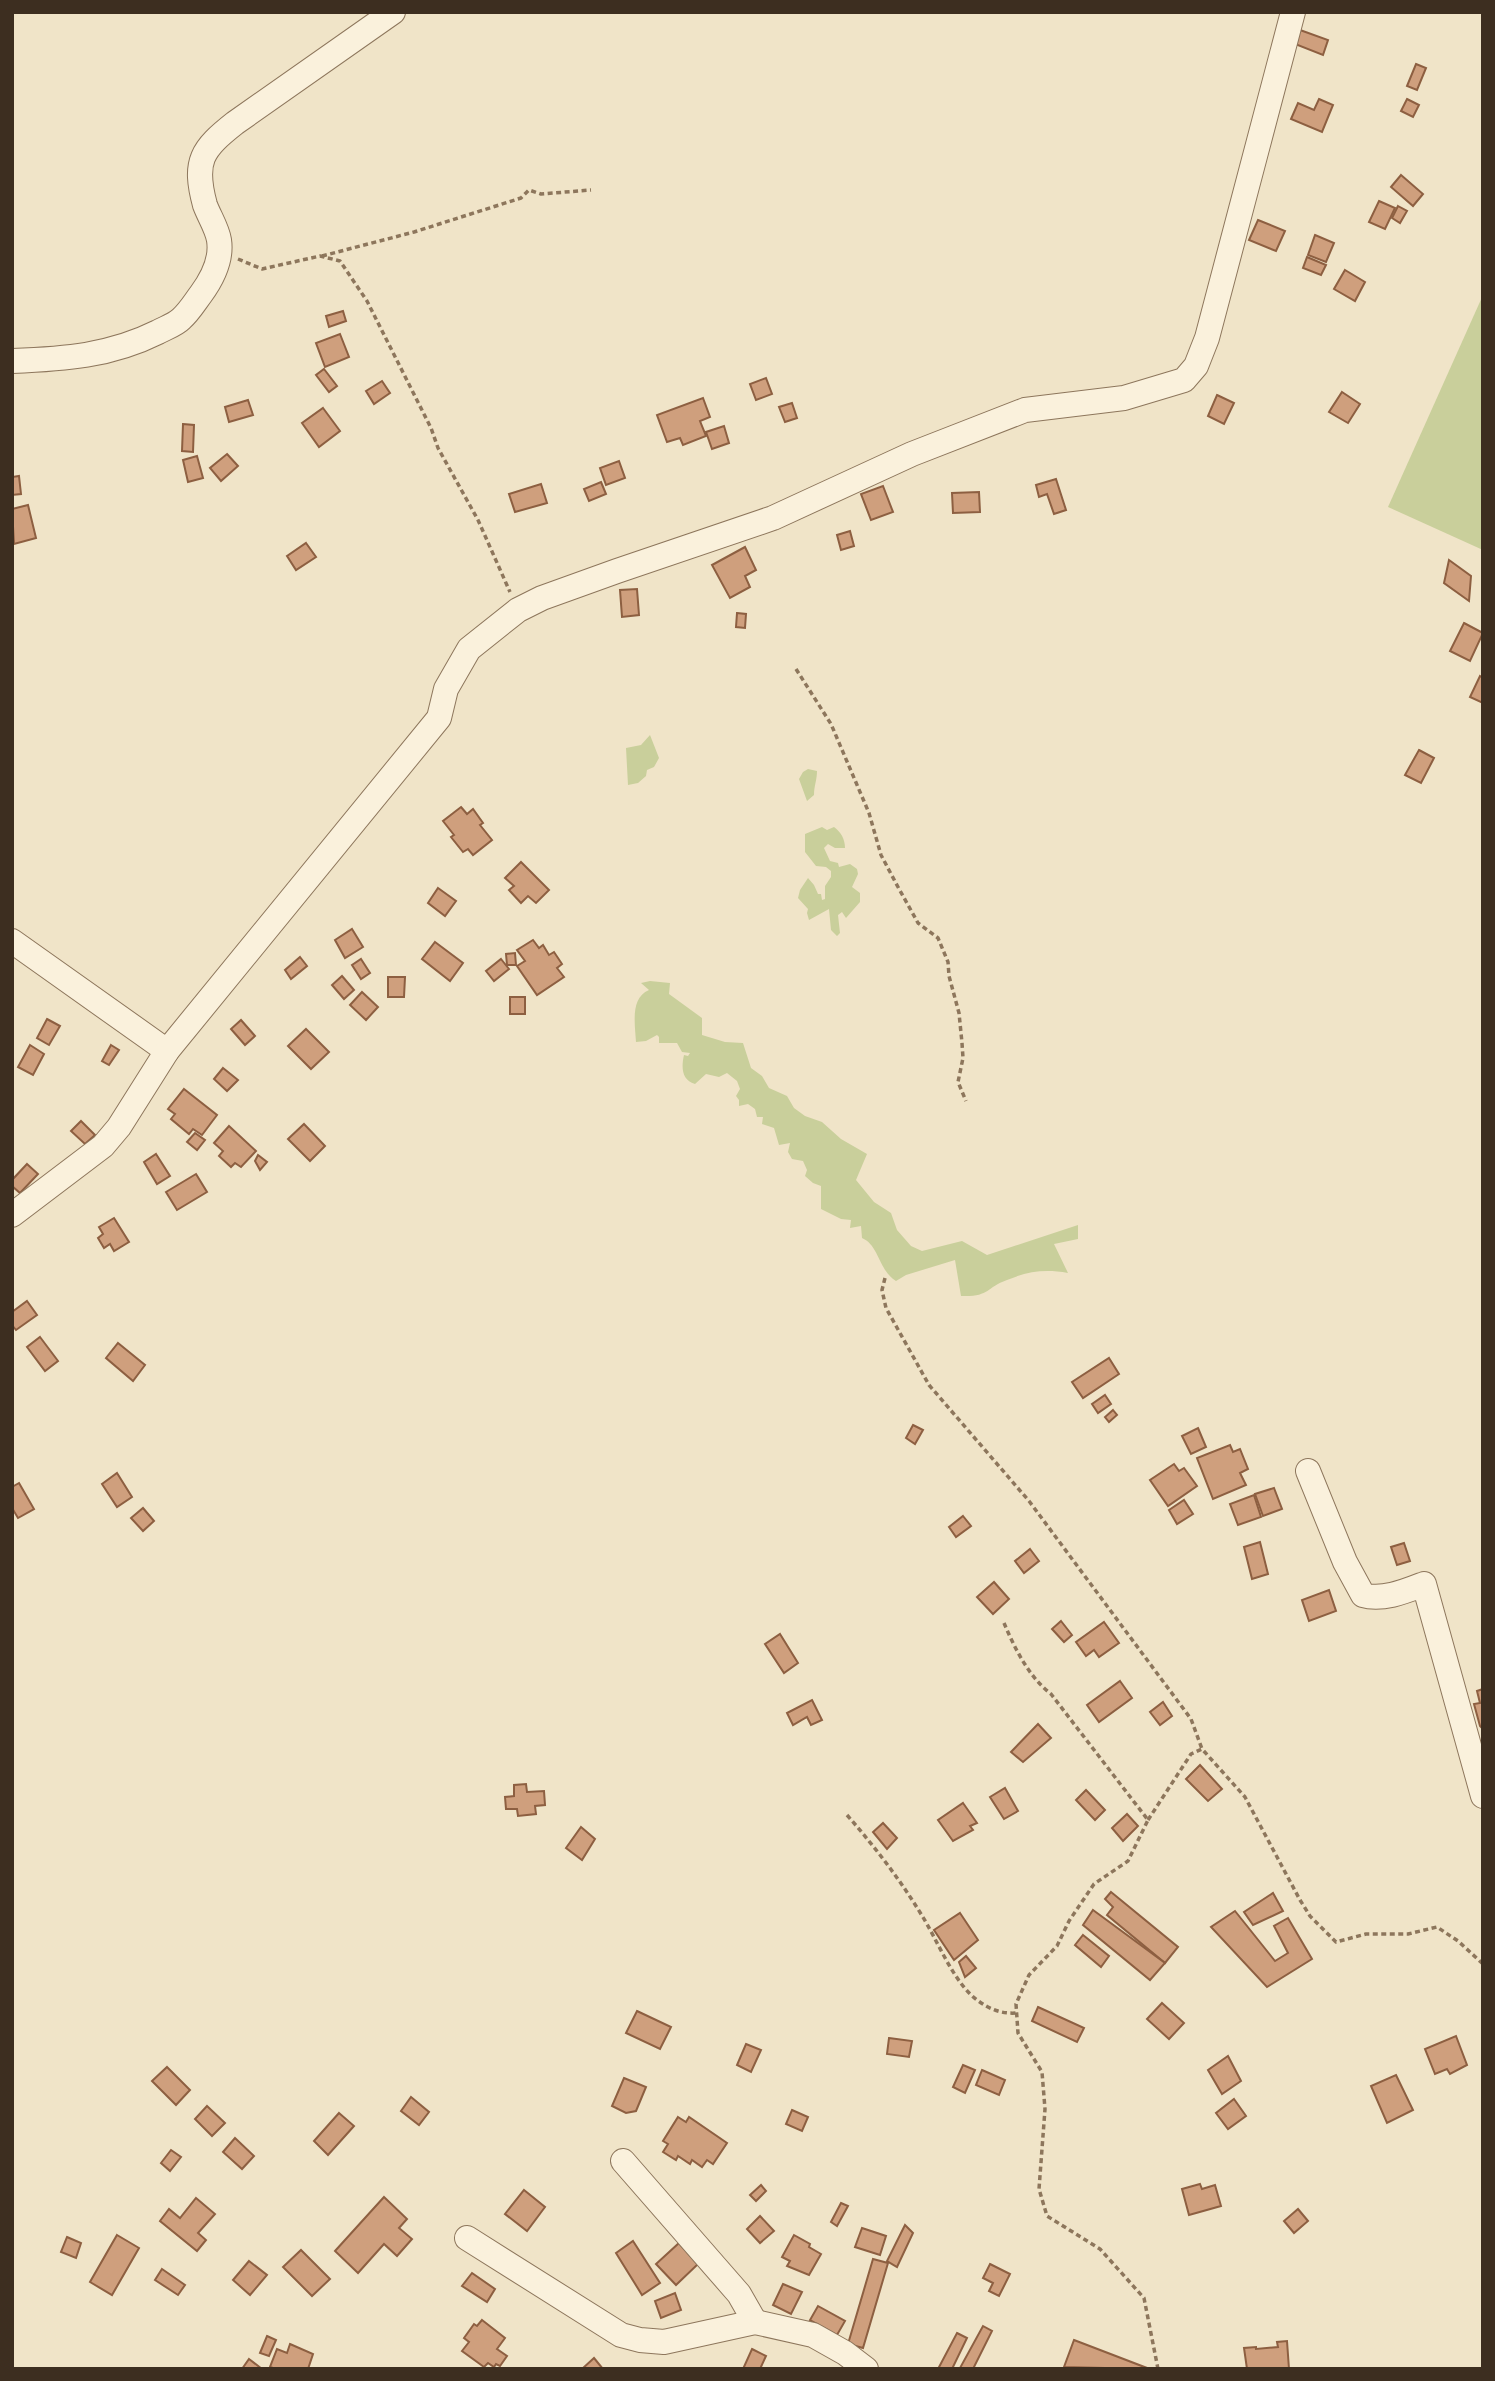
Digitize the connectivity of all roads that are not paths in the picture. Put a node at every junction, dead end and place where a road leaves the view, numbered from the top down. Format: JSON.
{"nodes":[{"id":1,"x":393,"y":12,"type":"edge"},
{"id":2,"x":1293,"y":12,"type":"edge"},
{"id":3,"x":12,"y":361,"type":"edge"},
{"id":4,"x":12,"y":942,"type":"edge"},
{"id":5,"x":167,"y":1051,"type":"junction"},
{"id":6,"x":12,"y":1215,"type":"edge"},
{"id":7,"x":1308,"y":1471,"type":"dead end"},
{"id":8,"x":1483,"y":1796,"type":"edge"},
{"id":9,"x":622,"y":2161,"type":"dead end"},
{"id":10,"x":467,"y":2238,"type":"dead end"},
{"id":11,"x":755,"y":2322,"type":"junction"},
{"id":12,"x":866,"y":2369,"type":"edge"}],
"edges":[{"from":1,"to":3,"type":"street"},
{"from":2,"to":5,"type":"street"},
{"from":4,"to":5,"type":"street"},
{"from":5,"to":6,"type":"street"},
{"from":7,"to":8,"type":"street"},
{"from":9,"to":11,"type":"street"},
{"from":10,"to":11,"type":"street"},
{"from":11,"to":12,"type":"street"}]}
